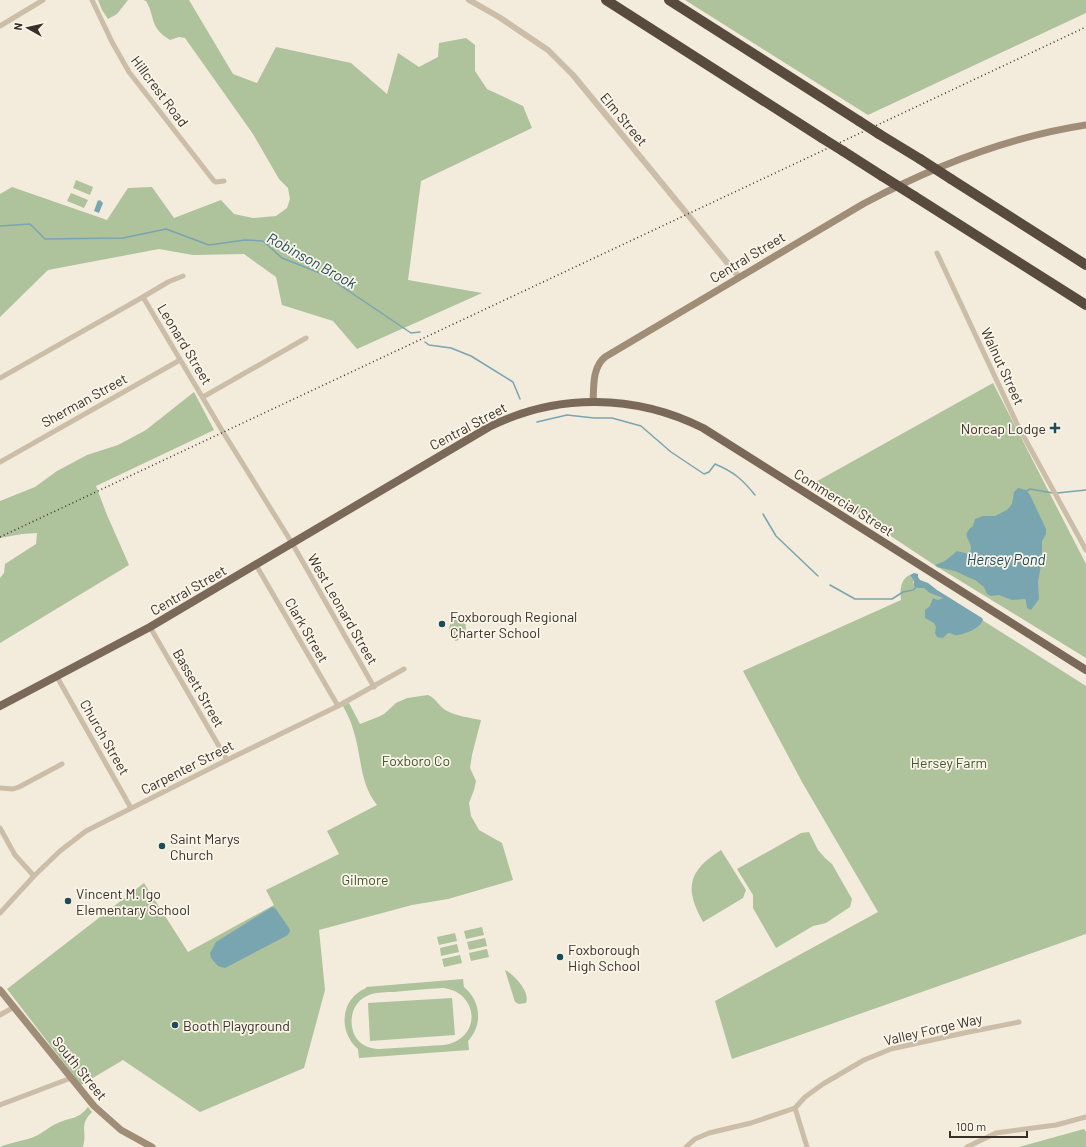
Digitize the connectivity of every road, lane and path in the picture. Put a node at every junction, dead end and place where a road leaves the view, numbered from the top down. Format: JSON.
{"nodes":[{"id":1,"x":43,"y":0,"type":"edge"},
{"id":2,"x":92,"y":0,"type":"edge"},
{"id":3,"x":470,"y":0,"type":"edge"},
{"id":4,"x":606,"y":0,"type":"edge"},
{"id":5,"x":669,"y":0,"type":"edge"},
{"id":6,"x":0,"y":26,"type":"edge"},
{"id":7,"x":1086,"y":125,"type":"edge"},
{"id":8,"x":224,"y":181,"type":"dead end"},
{"id":9,"x":938,"y":253,"type":"dead end"},
{"id":10,"x":1086,"y":265,"type":"edge"},
{"id":11,"x":183,"y":276,"type":"dead end"},
{"id":12,"x":739,"y":277,"type":"junction"},
{"id":13,"x":143,"y":298,"type":"junction"},
{"id":14,"x":1086,"y":305,"type":"edge"},
{"id":15,"x":306,"y":338,"type":"dead end"},
{"id":16,"x":180,"y":360,"type":"junction"},
{"id":17,"x":0,"y":378,"type":"edge"},
{"id":18,"x":203,"y":397,"type":"junction"},
{"id":19,"x":594,"y":402,"type":"junction"},
{"id":20,"x":0,"y":462,"type":"edge"},
{"id":21,"x":292,"y":543,"type":"junction"},
{"id":22,"x":1086,"y":550,"type":"edge"},
{"id":23,"x":256,"y":565,"type":"junction"},
{"id":24,"x":150,"y":627,"type":"junction"},
{"id":25,"x":404,"y":669,"type":"dead end"},
{"id":26,"x":1086,"y":669,"type":"edge"},
{"id":27,"x":57,"y":677,"type":"junction"},
{"id":28,"x":374,"y":687,"type":"junction"},
{"id":29,"x":0,"y":706,"type":"edge"},
{"id":30,"x":338,"y":706,"type":"junction"},
{"id":31,"x":227,"y":760,"type":"junction"},
{"id":32,"x":62,"y":764,"type":"dead end"},
{"id":33,"x":0,"y":788,"type":"edge"},
{"id":34,"x":132,"y":808,"type":"junction"},
{"id":35,"x":0,"y":828,"type":"edge"},
{"id":36,"x":34,"y":876,"type":"junction"},
{"id":37,"x":0,"y":913,"type":"edge"},
{"id":38,"x":0,"y":990,"type":"edge"},
{"id":39,"x":14,"y":1007,"type":"junction"},
{"id":40,"x":0,"y":1015,"type":"edge"},
{"id":41,"x":1019,"y":1022,"type":"dead end"},
{"id":42,"x":71,"y":1078,"type":"junction"},
{"id":43,"x":0,"y":1104,"type":"edge"},
{"id":44,"x":795,"y":1108,"type":"junction"},
{"id":45,"x":1086,"y":1117,"type":"edge"},
{"id":46,"x":152,"y":1147,"type":"edge"},
{"id":47,"x":686,"y":1147,"type":"edge"},
{"id":48,"x":807,"y":1147,"type":"edge"},
{"id":49,"x":967,"y":1147,"type":"edge"}],
"edges":[{"from":1,"to":6,"type":"street"},
{"from":2,"to":8,"type":"street","name":"Hillcrest Road"},
{"from":3,"to":12,"type":"street","name":"Elm Street"},
{"from":4,"to":14,"type":"highway","bridge":true},
{"from":5,"to":10,"type":"highway","bridge":true},
{"from":7,"to":12,"type":"main road","name":"Central Street"},
{"from":9,"to":22,"type":"street","name":"Walnut Street"},
{"from":11,"to":13,"type":"street"},
{"from":12,"to":19,"type":"main road","name":"Central Street"},
{"from":13,"to":16,"type":"street","name":"Leonard Street"},
{"from":13,"to":17,"type":"street","name":"Leonard Street"},
{"from":15,"to":18,"type":"street"},
{"from":16,"to":18,"type":"street","name":"Leonard Street"},
{"from":16,"to":20,"type":"street","name":"Sherman Street"},
{"from":18,"to":21,"type":"street","name":"Leonard Street"},
{"from":19,"to":21,"type":"main road","name":"Central Street"},
{"from":19,"to":26,"type":"main road","name":"Commercial Street"},
{"from":21,"to":23,"type":"main road","name":"Central Street"},
{"from":21,"to":28,"type":"street","name":"West Leonard Street"},
{"from":23,"to":24,"type":"main road","name":"Central Street"},
{"from":23,"to":30,"type":"street","name":"Clark Street"},
{"from":24,"to":27,"type":"main road","name":"Central Street"},
{"from":24,"to":31,"type":"street","name":"Bassett Street"},
{"from":25,"to":28,"type":"street","name":"Carpenter Street"},
{"from":27,"to":29,"type":"main road","name":"Central Street"},
{"from":27,"to":34,"type":"street","name":"Church Street"},
{"from":28,"to":30,"type":"street","name":"Carpenter Street"},
{"from":30,"to":31,"type":"street","name":"Carpenter Street"},
{"from":31,"to":34,"type":"street","name":"Carpenter Street"},
{"from":32,"to":33,"type":"street"},
{"from":34,"to":36,"type":"street","name":"Carpenter Street"},
{"from":35,"to":36,"type":"street"},
{"from":36,"to":37,"type":"street","name":"Carpenter Street"},
{"from":38,"to":39,"type":"main road","name":"South Street"},
{"from":39,"to":40,"type":"street"},
{"from":39,"to":42,"type":"main road","name":"South Street"},
{"from":41,"to":44,"type":"street","name":"Valley Forge Way"},
{"from":42,"to":43,"type":"street"},
{"from":42,"to":46,"type":"main road","name":"South Street"},
{"from":44,"to":47,"type":"street","name":"Valley Forge Way"},
{"from":44,"to":48,"type":"street"},
{"from":45,"to":49,"type":"street"}]}
